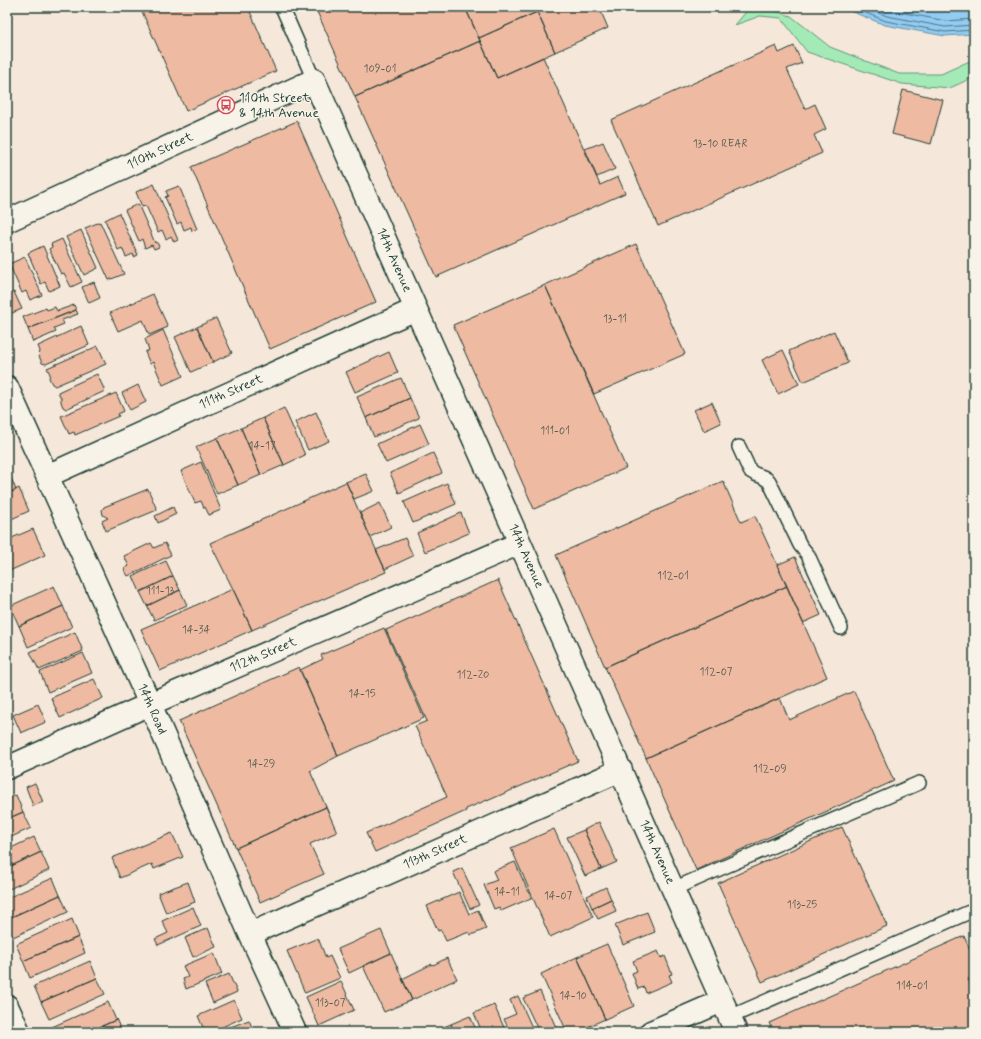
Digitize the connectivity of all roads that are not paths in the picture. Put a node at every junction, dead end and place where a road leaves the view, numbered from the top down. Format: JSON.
{"nodes":[{"id":1,"x":282,"y":7,"type":"edge"},
{"id":2,"x":314,"y":80,"type":"junction"},
{"id":3,"x":7,"y":221,"type":"edge"},
{"id":4,"x":416,"y":309,"type":"junction"},
{"id":5,"x":7,"y":387,"type":"edge"},
{"id":6,"x":739,"y":447,"type":"dead end"},
{"id":7,"x":47,"y":476,"type":"junction"},
{"id":8,"x":520,"y":543,"type":"junction"},
{"id":9,"x":841,"y":628,"type":"dead end"},
{"id":10,"x":150,"y":704,"type":"junction"},
{"id":11,"x":7,"y":768,"type":"edge"},
{"id":12,"x":621,"y":770,"type":"junction"},
{"id":13,"x":919,"y":783,"type":"dead end"},
{"id":14,"x":673,"y":889,"type":"junction"},
{"id":15,"x":974,"y":910,"type":"edge"},
{"id":16,"x":250,"y":934,"type":"junction"},
{"id":17,"x":7,"y":1006,"type":"edge"},
{"id":18,"x":730,"y":1017,"type":"edge"},
{"id":19,"x":18,"y":1032,"type":"edge"},
{"id":20,"x":295,"y":1032,"type":"edge"},
{"id":21,"x":651,"y":1032,"type":"edge"}],
"edges":[{"from":1,"to":2,"type":"lane"},
{"from":2,"to":3,"type":"street","name":"110th Street"},
{"from":2,"to":4,"type":"street","name":"14th Avenue"},
{"from":4,"to":7,"type":"street","name":"111th Street"},
{"from":4,"to":8,"type":"street","name":"14th Avenue"},
{"from":5,"to":7,"type":"street","name":"14th Road"},
{"from":6,"to":9,"type":"lane"},
{"from":7,"to":10,"type":"street","name":"14th Road"},
{"from":8,"to":10,"type":"street","name":"112th Street"},
{"from":8,"to":12,"type":"street","name":"14th Avenue"},
{"from":10,"to":11,"type":"street","name":"112th Street"},
{"from":10,"to":16,"type":"street","name":"14th Road"},
{"from":12,"to":14,"type":"street","name":"14th Avenue"},
{"from":12,"to":16,"type":"street","name":"113th Street"},
{"from":13,"to":14,"type":"lane"},
{"from":14,"to":18,"type":"street","name":"14th Avenue"},
{"from":15,"to":18,"type":"lane"},
{"from":16,"to":20,"type":"street","name":"14th Road"},
{"from":17,"to":19,"type":"street"},
{"from":18,"to":21,"type":"street"}]}
